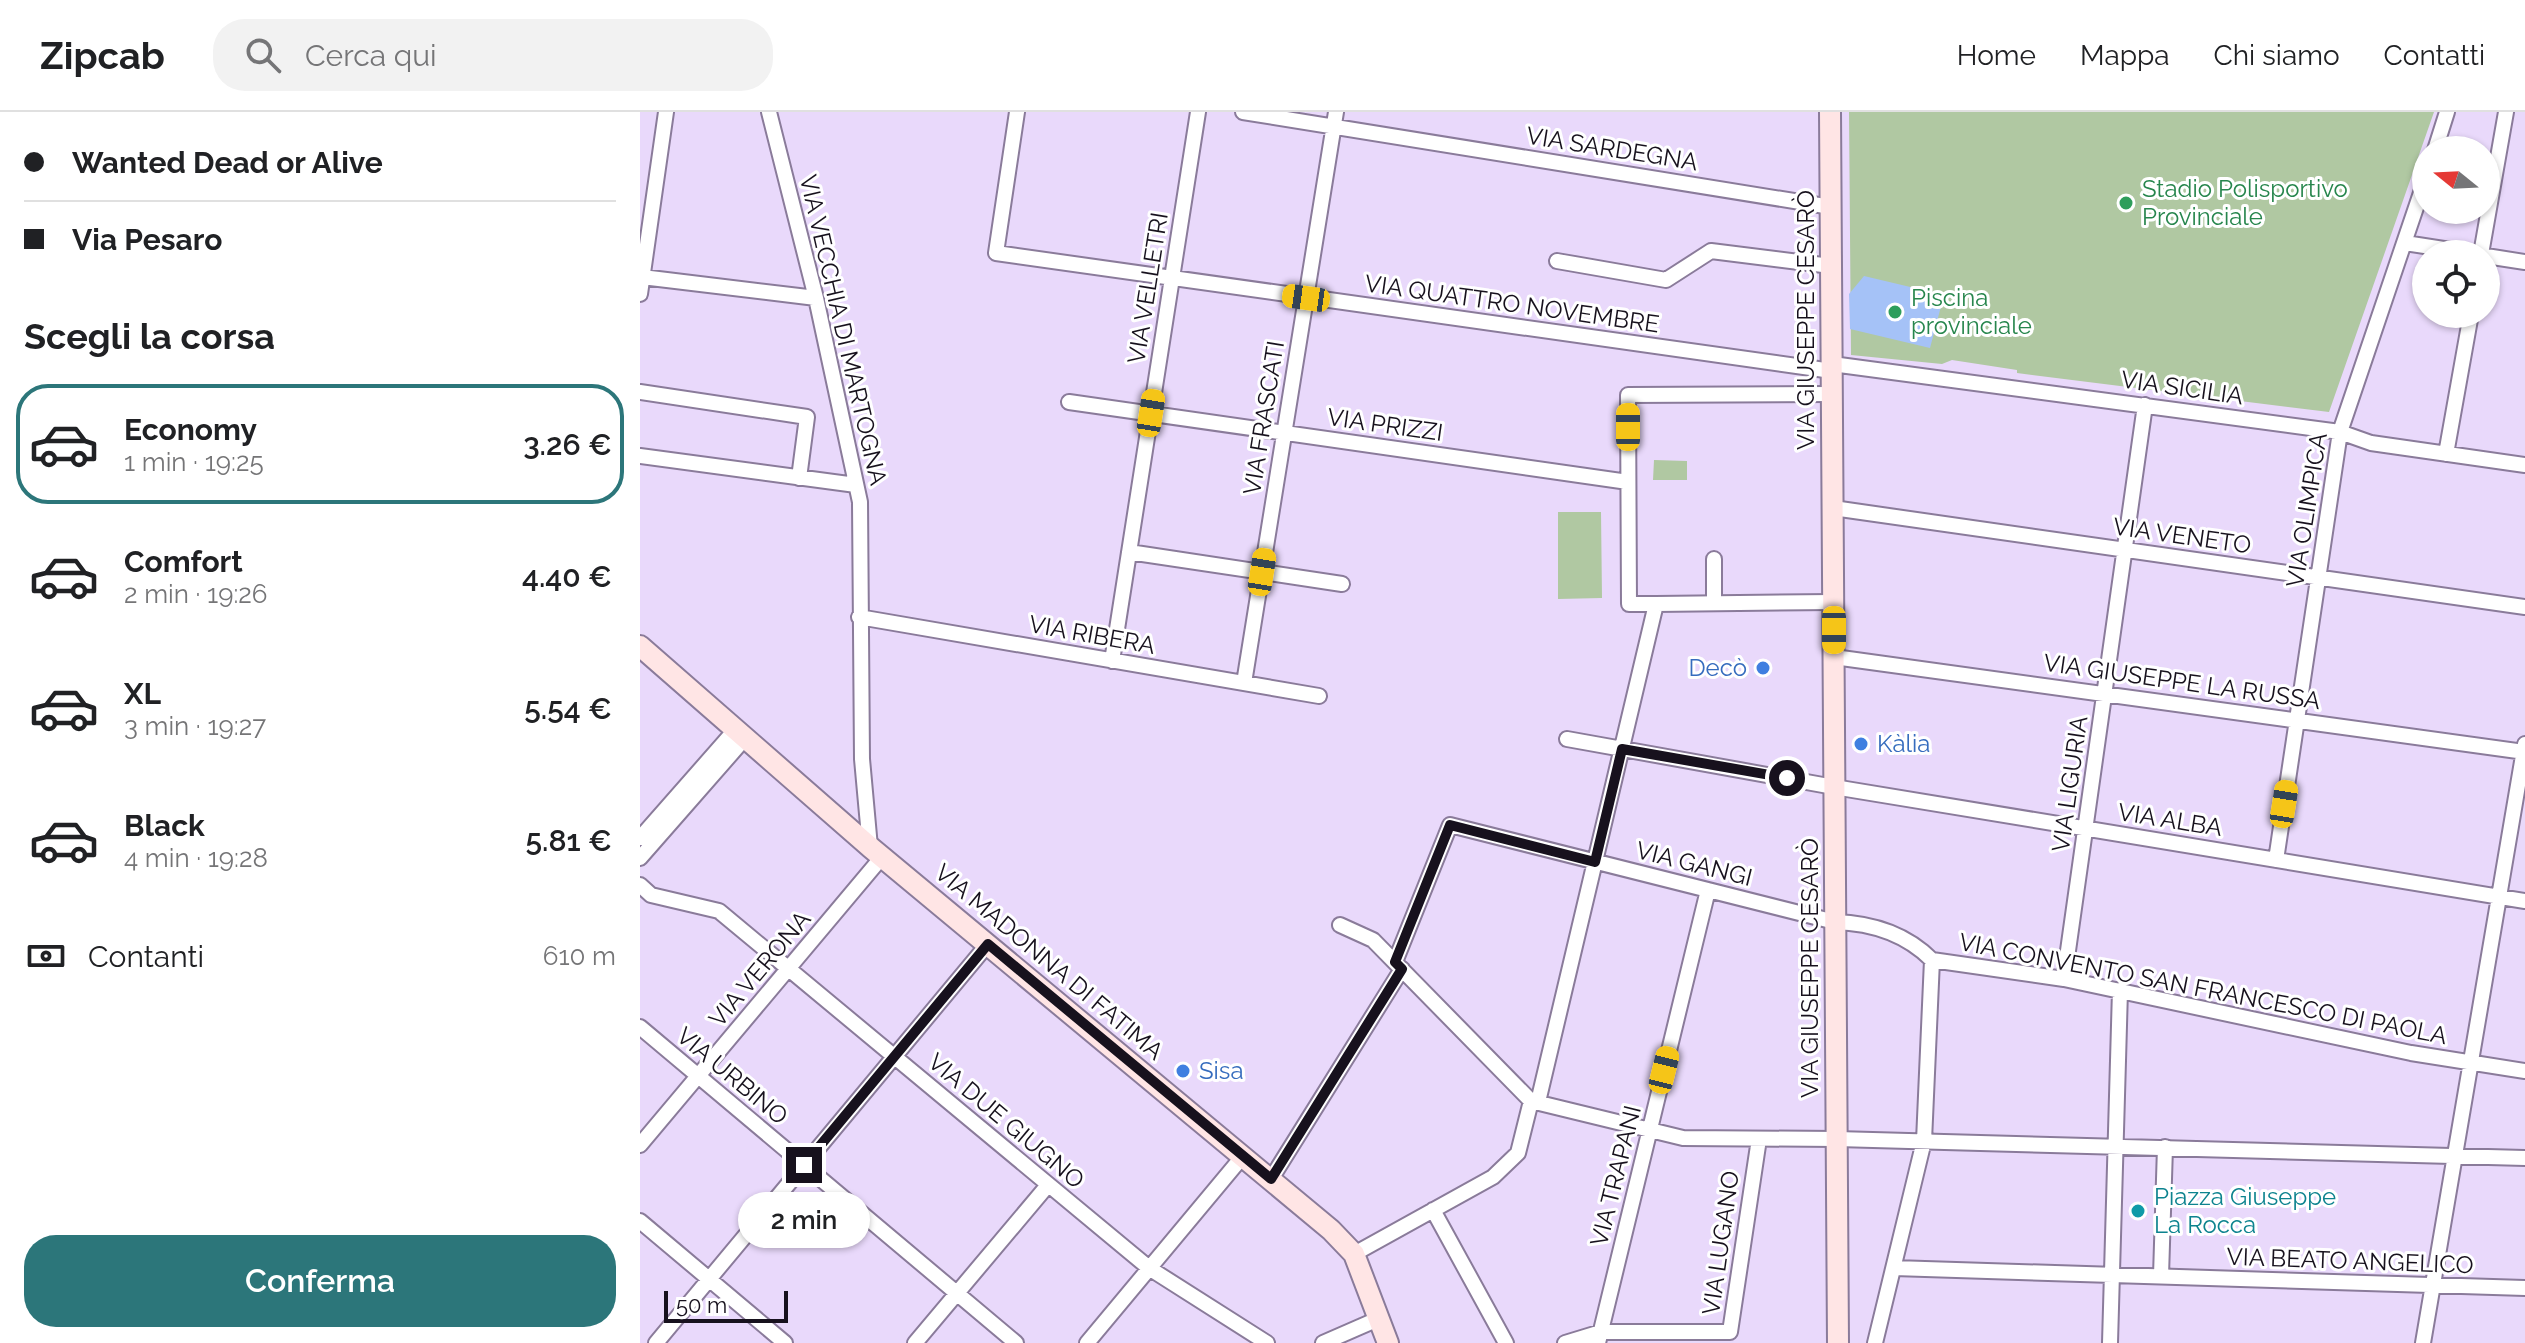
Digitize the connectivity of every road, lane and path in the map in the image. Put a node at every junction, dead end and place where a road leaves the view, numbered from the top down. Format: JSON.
{"nodes":[{"id":1,"x":666,"y":112,"type":"edge"},
{"id":2,"x":769,"y":112,"type":"edge"},
{"id":3,"x":1017,"y":112,"type":"edge"},
{"id":4,"x":1198,"y":112,"type":"edge"},
{"id":5,"x":1243,"y":112,"type":"edge"},
{"id":6,"x":1830,"y":112,"type":"edge"},
{"id":7,"x":2447,"y":112,"type":"edge"},
{"id":8,"x":2506,"y":112,"type":"edge"},
{"id":9,"x":1335,"y":119,"type":"edge"},
{"id":10,"x":2439,"y":136,"type":"edge"},
{"id":11,"x":1831,"y":207,"type":"junction"},
{"id":12,"x":2412,"y":221,"type":"edge"},
{"id":13,"x":2484,"y":240,"type":"edge"},
{"id":14,"x":2405,"y":243,"type":"junction"},
{"id":15,"x":2412,"y":244,"type":"edge"},
{"id":16,"x":2500,"y":258,"type":"edge"},
{"id":17,"x":1557,"y":261,"type":"dead end"},
{"id":18,"x":2525,"y":262,"type":"edge"},
{"id":19,"x":1831,"y":266,"type":"junction"},
{"id":20,"x":642,"y":277,"type":"junction"},
{"id":21,"x":1172,"y":279,"type":"junction"},
{"id":22,"x":640,"y":294,"type":"edge"},
{"id":23,"x":816,"y":298,"type":"junction"},
{"id":24,"x":1306,"y":298,"type":"junction"},
{"id":25,"x":2468,"y":328,"type":"edge"},
{"id":26,"x":1832,"y":368,"type":"junction"},
{"id":27,"x":640,"y":392,"type":"edge"},
{"id":28,"x":1832,"y":394,"type":"junction"},
{"id":29,"x":1069,"y":402,"type":"dead end"},
{"id":30,"x":2145,"y":405,"type":"junction"},
{"id":31,"x":1151,"y":413,"type":"junction"},
{"id":32,"x":1284,"y":432,"type":"junction"},
{"id":33,"x":2340,"y":432,"type":"junction"},
{"id":34,"x":2446,"y":454,"type":"junction"},
{"id":35,"x":640,"y":456,"type":"edge"},
{"id":36,"x":2525,"y":465,"type":"edge"},
{"id":37,"x":799,"y":478,"type":"junction"},
{"id":38,"x":1621,"y":480,"type":"junction"},
{"id":39,"x":856,"y":485,"type":"junction"},
{"id":40,"x":1833,"y":508,"type":"junction"},
{"id":41,"x":2125,"y":550,"type":"junction"},
{"id":42,"x":1129,"y":552,"type":"junction"},
{"id":43,"x":1714,"y":559,"type":"dead end"},
{"id":44,"x":1262,"y":572,"type":"junction"},
{"id":45,"x":2318,"y":577,"type":"junction"},
{"id":46,"x":1342,"y":584,"type":"dead end"},
{"id":47,"x":1833,"y":602,"type":"junction"},
{"id":48,"x":1714,"y":603,"type":"junction"},
{"id":49,"x":2525,"y":607,"type":"edge"},
{"id":50,"x":1655,"y":609,"type":"junction"},
{"id":51,"x":859,"y":617,"type":"junction"},
{"id":52,"x":640,"y":646,"type":"edge"},
{"id":53,"x":1834,"y":657,"type":"junction"},
{"id":54,"x":1112,"y":661,"type":"junction"},
{"id":55,"x":1244,"y":683,"type":"junction"},
{"id":56,"x":2105,"y":694,"type":"junction"},
{"id":57,"x":1319,"y":696,"type":"dead end"},
{"id":58,"x":2297,"y":721,"type":"junction"},
{"id":59,"x":741,"y":733,"type":"junction"},
{"id":60,"x":1567,"y":739,"type":"dead end"},
{"id":61,"x":1622,"y":749,"type":"junction"},
{"id":62,"x":2525,"y":749,"type":"edge"},
{"id":63,"x":1834,"y":787,"type":"junction"},
{"id":64,"x":2086,"y":828,"type":"junction"},
{"id":65,"x":640,"y":838,"type":"edge"},
{"id":66,"x":876,"y":852,"type":"junction"},
{"id":67,"x":640,"y":858,"type":"edge"},
{"id":68,"x":2276,"y":860,"type":"junction"},
{"id":69,"x":1595,"y":862,"type":"junction"},
{"id":70,"x":640,"y":885,"type":"edge"},
{"id":71,"x":1708,"y":890,"type":"junction"},
{"id":72,"x":2499,"y":896,"type":"junction"},
{"id":73,"x":2525,"y":901,"type":"edge"},
{"id":74,"x":1835,"y":922,"type":"junction"},
{"id":75,"x":1340,"y":925,"type":"dead end"},
{"id":76,"x":988,"y":944,"type":"junction"},
{"id":77,"x":1932,"y":960,"type":"junction"},
{"id":78,"x":1398,"y":966,"type":"junction"},
{"id":79,"x":789,"y":969,"type":"junction"},
{"id":80,"x":2064,"y":979,"type":"junction"},
{"id":81,"x":2120,"y":990,"type":"junction"},
{"id":82,"x":640,"y":1027,"type":"edge"},
{"id":83,"x":894,"y":1057,"type":"junction"},
{"id":84,"x":2470,"y":1062,"type":"junction"},
{"id":85,"x":2525,"y":1071,"type":"edge"},
{"id":86,"x":698,"y":1077,"type":"junction"},
{"id":87,"x":1534,"y":1102,"type":"junction"},
{"id":88,"x":1650,"y":1130,"type":"junction"},
{"id":89,"x":1759,"y":1139,"type":"junction"},
{"id":90,"x":1837,"y":1139,"type":"junction"},
{"id":91,"x":1924,"y":1141,"type":"junction"},
{"id":92,"x":2112,"y":1142,"type":"junction"},
{"id":93,"x":640,"y":1145,"type":"edge"},
{"id":94,"x":2170,"y":1148,"type":"junction"},
{"id":95,"x":2454,"y":1155,"type":"junction"},
{"id":96,"x":1243,"y":1156,"type":"junction"},
{"id":97,"x":2525,"y":1158,"type":"edge"},
{"id":98,"x":804,"y":1165,"type":"junction"},
{"id":99,"x":1271,"y":1179,"type":"junction"},
{"id":100,"x":1048,"y":1185,"type":"junction"},
{"id":101,"x":1433,"y":1210,"type":"junction"},
{"id":102,"x":640,"y":1221,"type":"edge"},
{"id":103,"x":1354,"y":1254,"type":"junction"},
{"id":104,"x":1149,"y":1268,"type":"junction"},
{"id":105,"x":1894,"y":1268,"type":"junction"},
{"id":106,"x":2106,"y":1275,"type":"junction"},
{"id":107,"x":2167,"y":1277,"type":"junction"},
{"id":108,"x":709,"y":1279,"type":"junction"},
{"id":109,"x":2433,"y":1285,"type":"junction"},
{"id":110,"x":2525,"y":1288,"type":"edge"},
{"id":111,"x":957,"y":1293,"type":"junction"},
{"id":112,"x":1378,"y":1319,"type":"junction"},
{"id":113,"x":1600,"y":1337,"type":"edge"},
{"id":114,"x":656,"y":1343,"type":"edge"},
{"id":115,"x":785,"y":1343,"type":"edge"},
{"id":116,"x":915,"y":1343,"type":"edge"},
{"id":117,"x":1016,"y":1343,"type":"edge"},
{"id":118,"x":1087,"y":1343,"type":"edge"},
{"id":119,"x":1267,"y":1343,"type":"edge"},
{"id":120,"x":1323,"y":1343,"type":"edge"},
{"id":121,"x":1388,"y":1343,"type":"edge"},
{"id":122,"x":1506,"y":1343,"type":"edge"},
{"id":123,"x":1565,"y":1343,"type":"edge"},
{"id":124,"x":1838,"y":1343,"type":"edge"},
{"id":125,"x":1875,"y":1343,"type":"edge"},
{"id":126,"x":2110,"y":1343,"type":"edge"},
{"id":127,"x":2423,"y":1343,"type":"edge"}],
"edges":[{"from":1,"to":20,"type":"street"},
{"from":2,"to":23,"type":"street","name":"VIA VECCHIA DI MARTOGNA"},
{"from":3,"to":21,"type":"street","name":"VIA QUATTRO NOVEMBRE"},
{"from":4,"to":21,"type":"street","name":"VIA VELLETRI"},
{"from":5,"to":9,"type":"street","name":"VIA SARDEGNA"},
{"from":6,"to":11,"type":"street","name":"VIA GIUSEPPE CESARÒ"},
{"from":7,"to":10,"type":"street"},
{"from":8,"to":13,"type":"street"},
{"from":9,"to":11,"type":"street","name":"VIA SARDEGNA"},
{"from":9,"to":24,"type":"street","name":"VIA FRASCATI"},
{"from":11,"to":19,"type":"street","name":"VIA GIUSEPPE CESARÒ"},
{"from":12,"to":14,"type":"street","name":"VIA OLIMPICA"},
{"from":14,"to":15,"type":"street"},
{"from":14,"to":33,"type":"street","name":"VIA OLIMPICA"},
{"from":16,"to":18,"type":"street"},
{"from":17,"to":19,"type":"street"},
{"from":19,"to":26,"type":"street","name":"VIA GIUSEPPE CESARÒ"},
{"from":20,"to":22,"type":"street"},
{"from":20,"to":23,"type":"street"},
{"from":21,"to":24,"type":"street","name":"VIA QUATTRO NOVEMBRE"},
{"from":21,"to":31,"type":"street","name":"VIA VELLETRI"},
{"from":23,"to":39,"type":"street","name":"VIA VECCHIA DI MARTOGNA"},
{"from":24,"to":26,"type":"street","name":"VIA QUATTRO NOVEMBRE"},
{"from":24,"to":32,"type":"street","name":"VIA FRASCATI"},
{"from":25,"to":34,"type":"street"},
{"from":26,"to":28,"type":"street","name":"VIA GIUSEPPE CESARÒ"},
{"from":26,"to":30,"type":"street","name":"VIA SICILIA"},
{"from":27,"to":37,"type":"street"},
{"from":28,"to":38,"type":"street"},
{"from":28,"to":40,"type":"street","name":"VIA GIUSEPPE CESARÒ"},
{"from":29,"to":31,"type":"street","name":"VIA PRIZZI"},
{"from":30,"to":33,"type":"street","name":"VIA SICILIA"},
{"from":30,"to":41,"type":"street","name":"VIA LIGURIA"},
{"from":31,"to":32,"type":"street","name":"VIA PRIZZI"},
{"from":31,"to":42,"type":"street","name":"VIA VELLETRI"},
{"from":32,"to":38,"type":"street","name":"VIA PRIZZI"},
{"from":32,"to":44,"type":"street","name":"VIA FRASCATI"},
{"from":33,"to":34,"type":"street","name":"VIA SICILIA"},
{"from":33,"to":45,"type":"street","name":"VIA OLIMPICA"},
{"from":34,"to":36,"type":"street","name":"VIA SICILIA"},
{"from":35,"to":37,"type":"street"},
{"from":37,"to":39,"type":"street"},
{"from":38,"to":50,"type":"street"},
{"from":39,"to":51,"type":"street","name":"VIA VECCHIA DI MARTOGNA"},
{"from":40,"to":41,"type":"street","name":"VIA VENETO"},
{"from":40,"to":47,"type":"street","name":"VIA GIUSEPPE CESARÒ"},
{"from":41,"to":45,"type":"street","name":"VIA VENETO"},
{"from":41,"to":56,"type":"street","name":"VIA LIGURIA"},
{"from":42,"to":44,"type":"street"},
{"from":42,"to":54,"type":"street","name":"VIA VELLETRI"},
{"from":43,"to":48,"type":"street"},
{"from":44,"to":46,"type":"street"},
{"from":44,"to":55,"type":"street","name":"VIA FRASCATI"},
{"from":45,"to":49,"type":"street","name":"VIA VENETO"},
{"from":45,"to":58,"type":"street","name":"VIA OLIMPICA"},
{"from":47,"to":48,"type":"street"},
{"from":47,"to":53,"type":"street","name":"VIA GIUSEPPE CESARÒ"},
{"from":48,"to":50,"type":"street"},
{"from":50,"to":61,"type":"street"},
{"from":51,"to":54,"type":"street","name":"VIA RIBERA"},
{"from":51,"to":66,"type":"street","name":"VIA VECCHIA DI MARTOGNA"},
{"from":52,"to":59,"type":"street","name":"VIA MADONNA DI FATIMA"},
{"from":53,"to":56,"type":"street","name":"VIA GIUSEPPE LA RUSSA"},
{"from":53,"to":63,"type":"street","name":"VIA GIUSEPPE CESARÒ"},
{"from":54,"to":55,"type":"street","name":"VIA RIBERA"},
{"from":55,"to":57,"type":"street","name":"VIA RIBERA"},
{"from":56,"to":58,"type":"street","name":"VIA GIUSEPPE LA RUSSA"},
{"from":56,"to":64,"type":"street","name":"VIA LIGURIA"},
{"from":58,"to":62,"type":"street","name":"VIA GIUSEPPE LA RUSSA"},
{"from":58,"to":68,"type":"street","name":"VIA OLIMPICA"},
{"from":59,"to":65,"type":"street"},
{"from":59,"to":66,"type":"street","name":"VIA MADONNA DI FATIMA"},
{"from":59,"to":67,"type":"street"},
{"from":60,"to":61,"type":"street","name":"VIA ALBA"},
{"from":61,"to":63,"type":"street","name":"VIA ALBA"},
{"from":61,"to":69,"type":"street"},
{"from":62,"to":72,"type":"street"},
{"from":63,"to":64,"type":"street","name":"VIA ALBA"},
{"from":63,"to":74,"type":"street","name":"VIA GIUSEPPE CESARÒ"},
{"from":64,"to":68,"type":"street","name":"VIA ALBA"},
{"from":64,"to":80,"type":"street","name":"VIA LIGURIA"},
{"from":66,"to":76,"type":"street","name":"VIA MADONNA DI FATIMA"},
{"from":66,"to":79,"type":"street","name":"VIA VERONA"},
{"from":68,"to":72,"type":"street","name":"VIA ALBA"},
{"from":69,"to":71,"type":"street","name":"VIA GANGI"},
{"from":69,"to":78,"type":"street","name":"VIA GANGI"},
{"from":69,"to":87,"type":"street"},
{"from":70,"to":79,"type":"street","name":"VIA DUE GIUGNO"},
{"from":71,"to":74,"type":"street","name":"VIA GANGI"},
{"from":71,"to":88,"type":"street","name":"VIA TRAPANI"},
{"from":72,"to":73,"type":"street","name":"VIA ALBA"},
{"from":72,"to":84,"type":"street"},
{"from":74,"to":77,"type":"street","name":"VIA GANGI"},
{"from":74,"to":90,"type":"street","name":"VIA GIUSEPPE CESARÒ"},
{"from":75,"to":78,"type":"street"},
{"from":76,"to":83,"type":"street"},
{"from":76,"to":96,"type":"street","name":"VIA MADONNA DI FATIMA"},
{"from":77,"to":80,"type":"street","name":"VIA CONVENTO SAN FRANCESCO DI PAOLA"},
{"from":77,"to":91,"type":"street","name":"VIA CONVENTO SAN FRANCESCO DI PAOLA"},
{"from":78,"to":87,"type":"street"},
{"from":78,"to":99,"type":"street"},
{"from":79,"to":83,"type":"street","name":"VIA DUE GIUGNO"},
{"from":79,"to":86,"type":"street","name":"VIA VERONA"},
{"from":80,"to":81,"type":"street","name":"VIA CONVENTO SAN FRANCESCO DI PAOLA"},
{"from":81,"to":84,"type":"street","name":"VIA CONVENTO SAN FRANCESCO DI PAOLA"},
{"from":81,"to":92,"type":"street"},
{"from":82,"to":86,"type":"street","name":"VIA URBINO"},
{"from":83,"to":98,"type":"street"},
{"from":83,"to":100,"type":"street","name":"VIA DUE GIUGNO"},
{"from":84,"to":85,"type":"street","name":"VIA CONVENTO SAN FRANCESCO DI PAOLA"},
{"from":84,"to":95,"type":"street"},
{"from":86,"to":93,"type":"street","name":"VIA VERONA"},
{"from":86,"to":98,"type":"street","name":"VIA URBINO"},
{"from":87,"to":88,"type":"street"},
{"from":87,"to":101,"type":"street"},
{"from":88,"to":89,"type":"street"},
{"from":88,"to":113,"type":"street","name":"VIA TRAPANI"},
{"from":89,"to":90,"type":"street"},
{"from":89,"to":113,"type":"street","name":"VIA LUGANO"},
{"from":90,"to":91,"type":"street"},
{"from":90,"to":124,"type":"street","name":"VIA GIUSEPPE CESARÒ"},
{"from":91,"to":92,"type":"street"},
{"from":91,"to":105,"type":"street","name":"VIA CONVENTO SAN FRANCESCO DI PAOLA"},
{"from":92,"to":94,"type":"street"},
{"from":92,"to":106,"type":"street"},
{"from":94,"to":95,"type":"street"},
{"from":94,"to":107,"type":"street"},
{"from":95,"to":97,"type":"street"},
{"from":95,"to":109,"type":"street"},
{"from":96,"to":99,"type":"street","name":"VIA MADONNA DI FATIMA"},
{"from":96,"to":104,"type":"street"},
{"from":98,"to":108,"type":"street"},
{"from":98,"to":111,"type":"street","name":"VIA URBINO"},
{"from":99,"to":103,"type":"street","name":"VIA MADONNA DI FATIMA"},
{"from":100,"to":104,"type":"street","name":"VIA DUE GIUGNO"},
{"from":100,"to":111,"type":"street"},
{"from":101,"to":103,"type":"street"},
{"from":101,"to":122,"type":"street"},
{"from":102,"to":108,"type":"street"},
{"from":103,"to":112,"type":"street","name":"VIA MADONNA DI FATIMA"},
{"from":104,"to":118,"type":"street"},
{"from":104,"to":119,"type":"street","name":"VIA DUE GIUGNO"},
{"from":105,"to":106,"type":"street"},
{"from":105,"to":125,"type":"street","name":"VIA CONVENTO SAN FRANCESCO DI PAOLA"},
{"from":106,"to":107,"type":"street","name":"VIA BEATO ANGELICO"},
{"from":106,"to":126,"type":"street"},
{"from":107,"to":109,"type":"street","name":"VIA BEATO ANGELICO"},
{"from":108,"to":114,"type":"street"},
{"from":108,"to":115,"type":"street"},
{"from":109,"to":110,"type":"street","name":"VIA BEATO ANGELICO"},
{"from":109,"to":127,"type":"street"},
{"from":111,"to":116,"type":"street"},
{"from":111,"to":117,"type":"street","name":"VIA URBINO"},
{"from":112,"to":120,"type":"street"},
{"from":112,"to":121,"type":"street","name":"VIA MADONNA DI FATIMA"},
{"from":113,"to":123,"type":"street","name":"VIA LUGANO"}]}
